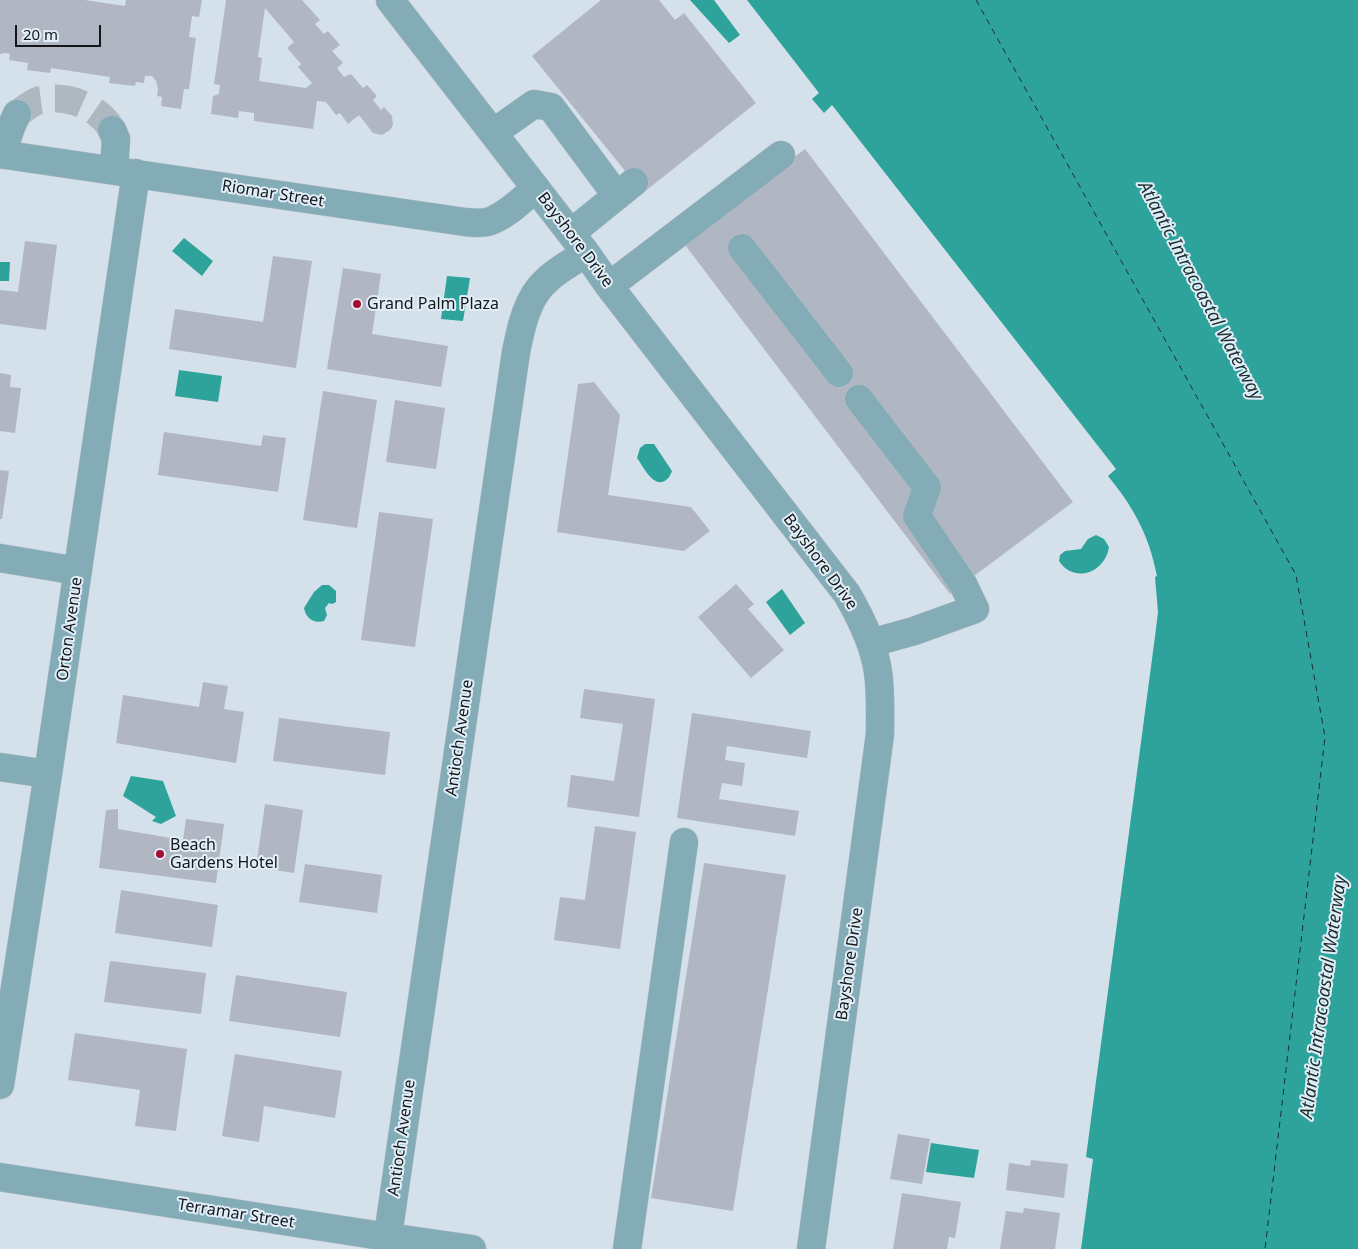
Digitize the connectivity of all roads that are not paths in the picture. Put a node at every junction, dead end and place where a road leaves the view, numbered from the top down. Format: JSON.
{"nodes":[{"id":1,"x":390,"y":0,"type":"edge"},
{"id":2,"x":17,"y":114,"type":"tunnel mouth"},
{"id":3,"x":112,"y":130,"type":"tunnel mouth"},
{"id":4,"x":493,"y":133,"type":"junction"},
{"id":5,"x":1,"y":154,"type":"edge"},
{"id":6,"x":781,"y":155,"type":"dead end"},
{"id":7,"x":125,"y":172,"type":"junction"},
{"id":8,"x":536,"y":188,"type":"junction"},
{"id":9,"x":578,"y":243,"type":"junction"},
{"id":10,"x":742,"y":248,"type":"dead end"},
{"id":11,"x":609,"y":286,"type":"junction"},
{"id":12,"x":838,"y":373,"type":"dead end"},
{"id":13,"x":859,"y":399,"type":"dead end"},
{"id":14,"x":0,"y":558,"type":"edge"},
{"id":15,"x":78,"y":570,"type":"junction"},
{"id":16,"x":871,"y":643,"type":"junction"},
{"id":17,"x":0,"y":767,"type":"edge"},
{"id":18,"x":48,"y":774,"type":"junction"},
{"id":19,"x":684,"y":842,"type":"dead end"},
{"id":20,"x":0,"y":1085,"type":"edge"},
{"id":21,"x":0,"y":1177,"type":"edge"},
{"id":22,"x":387,"y":1243,"type":"edge"},
{"id":23,"x":472,"y":1249,"type":"edge"},
{"id":24,"x":627,"y":1249,"type":"edge"},
{"id":25,"x":811,"y":1249,"type":"edge"}],
"edges":[{"from":1,"to":4,"type":"street","name":"Bayshore Drive"},
{"from":2,"to":5,"type":"street"},
{"from":3,"to":7,"type":"street","name":"Orton Avenue"},
{"from":4,"to":8,"type":"street","name":"Bayshore Drive"},
{"from":4,"to":9,"type":"street","name":"Antioch Avenue"},
{"from":5,"to":7,"type":"street","name":"Riomar Street"},
{"from":6,"to":11,"type":"street"},
{"from":7,"to":8,"type":"street","name":"Riomar Street"},
{"from":7,"to":15,"type":"street","name":"Orton Avenue"},
{"from":8,"to":9,"type":"street","name":"Bayshore Drive"},
{"from":9,"to":11,"type":"street","name":"Bayshore Drive"},
{"from":9,"to":22,"type":"street","name":"Antioch Avenue"},
{"from":10,"to":12,"type":"street"},
{"from":11,"to":16,"type":"street","name":"Bayshore Drive"},
{"from":13,"to":16,"type":"street"},
{"from":14,"to":15,"type":"street"},
{"from":15,"to":18,"type":"street","name":"Orton Avenue"},
{"from":16,"to":25,"type":"street","name":"Bayshore Drive"},
{"from":17,"to":18,"type":"street"},
{"from":18,"to":20,"type":"street","name":"Orton Avenue"},
{"from":19,"to":24,"type":"street"},
{"from":21,"to":22,"type":"street","name":"Terramar Street"},
{"from":22,"to":23,"type":"street","name":"Terramar Street"}]}
